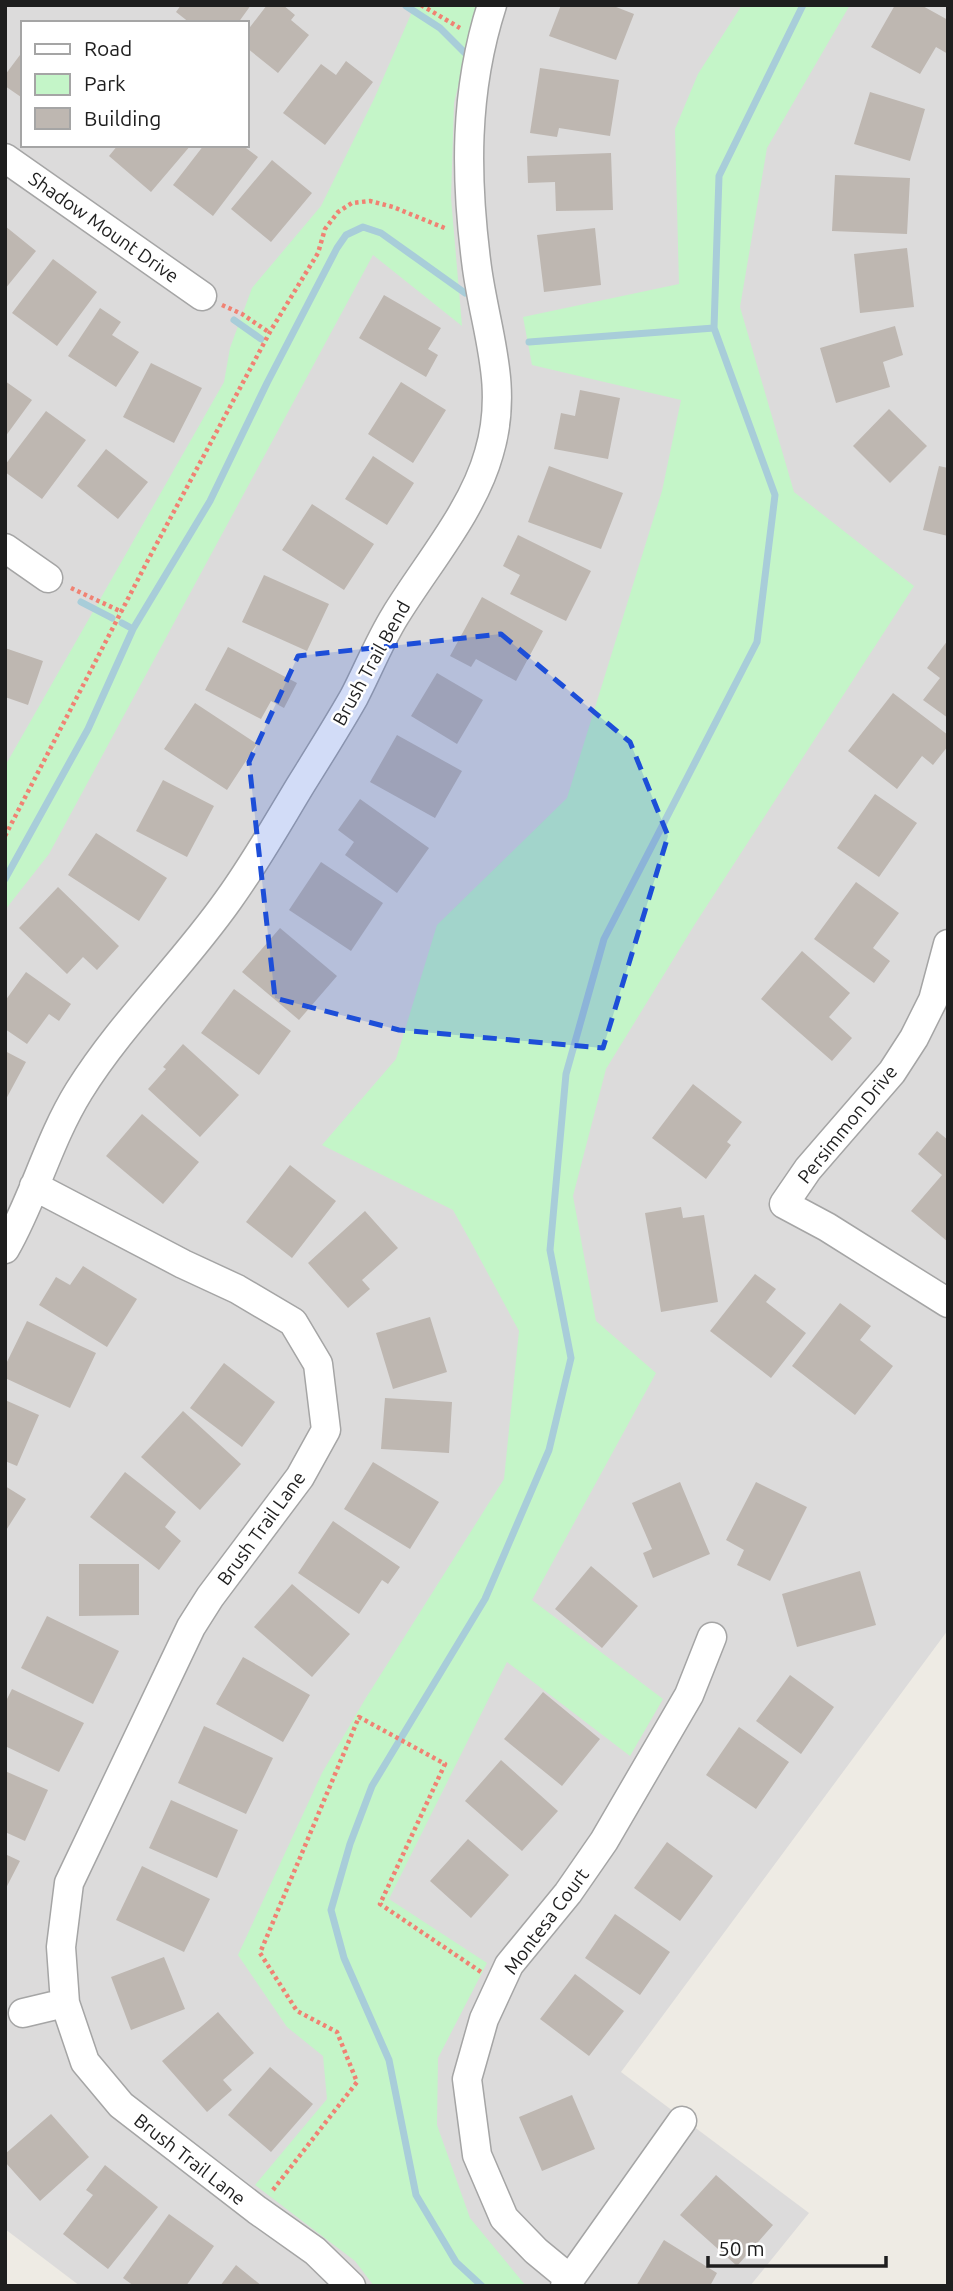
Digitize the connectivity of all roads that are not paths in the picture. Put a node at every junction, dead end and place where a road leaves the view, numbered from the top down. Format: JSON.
{"nodes":[{"id":1,"x":492,"y":5,"type":"edge"},
{"id":2,"x":5,"y":158,"type":"edge"},
{"id":3,"x":202,"y":296,"type":"road end"},
{"id":4,"x":5,"y":548,"type":"edge"},
{"id":5,"x":48,"y":578,"type":"road end"},
{"id":6,"x":948,"y":944,"type":"edge"},
{"id":7,"x":34,"y":1186,"type":"junction"},
{"id":8,"x":5,"y":1250,"type":"edge"},
{"id":9,"x":948,"y":1303,"type":"edge"},
{"id":10,"x":712,"y":1637,"type":"dead end"},
{"id":11,"x":65,"y":2003,"type":"junction"},
{"id":12,"x":23,"y":2013,"type":"dead end"},
{"id":13,"x":682,"y":2121,"type":"dead end"},
{"id":14,"x":567,"y":2282,"type":"edge"},
{"id":15,"x":351,"y":2286,"type":"edge"}],
"edges":[{"from":1,"to":7,"type":"street","name":"Brush Trail Bend"},
{"from":2,"to":3,"type":"street","name":"Shadow Mount Drive"},
{"from":4,"to":5,"type":"street"},
{"from":6,"to":9,"type":"street","name":"Persimmon Drive"},
{"from":7,"to":8,"type":"street","name":"Brush Trail Bend"},
{"from":7,"to":11,"type":"street","name":"Brush Trail Lane"},
{"from":10,"to":14,"type":"street","name":"Montesa Court"},
{"from":11,"to":12,"type":"street"},
{"from":11,"to":15,"type":"street","name":"Brush Trail Lane"},
{"from":13,"to":14,"type":"street"}]}
